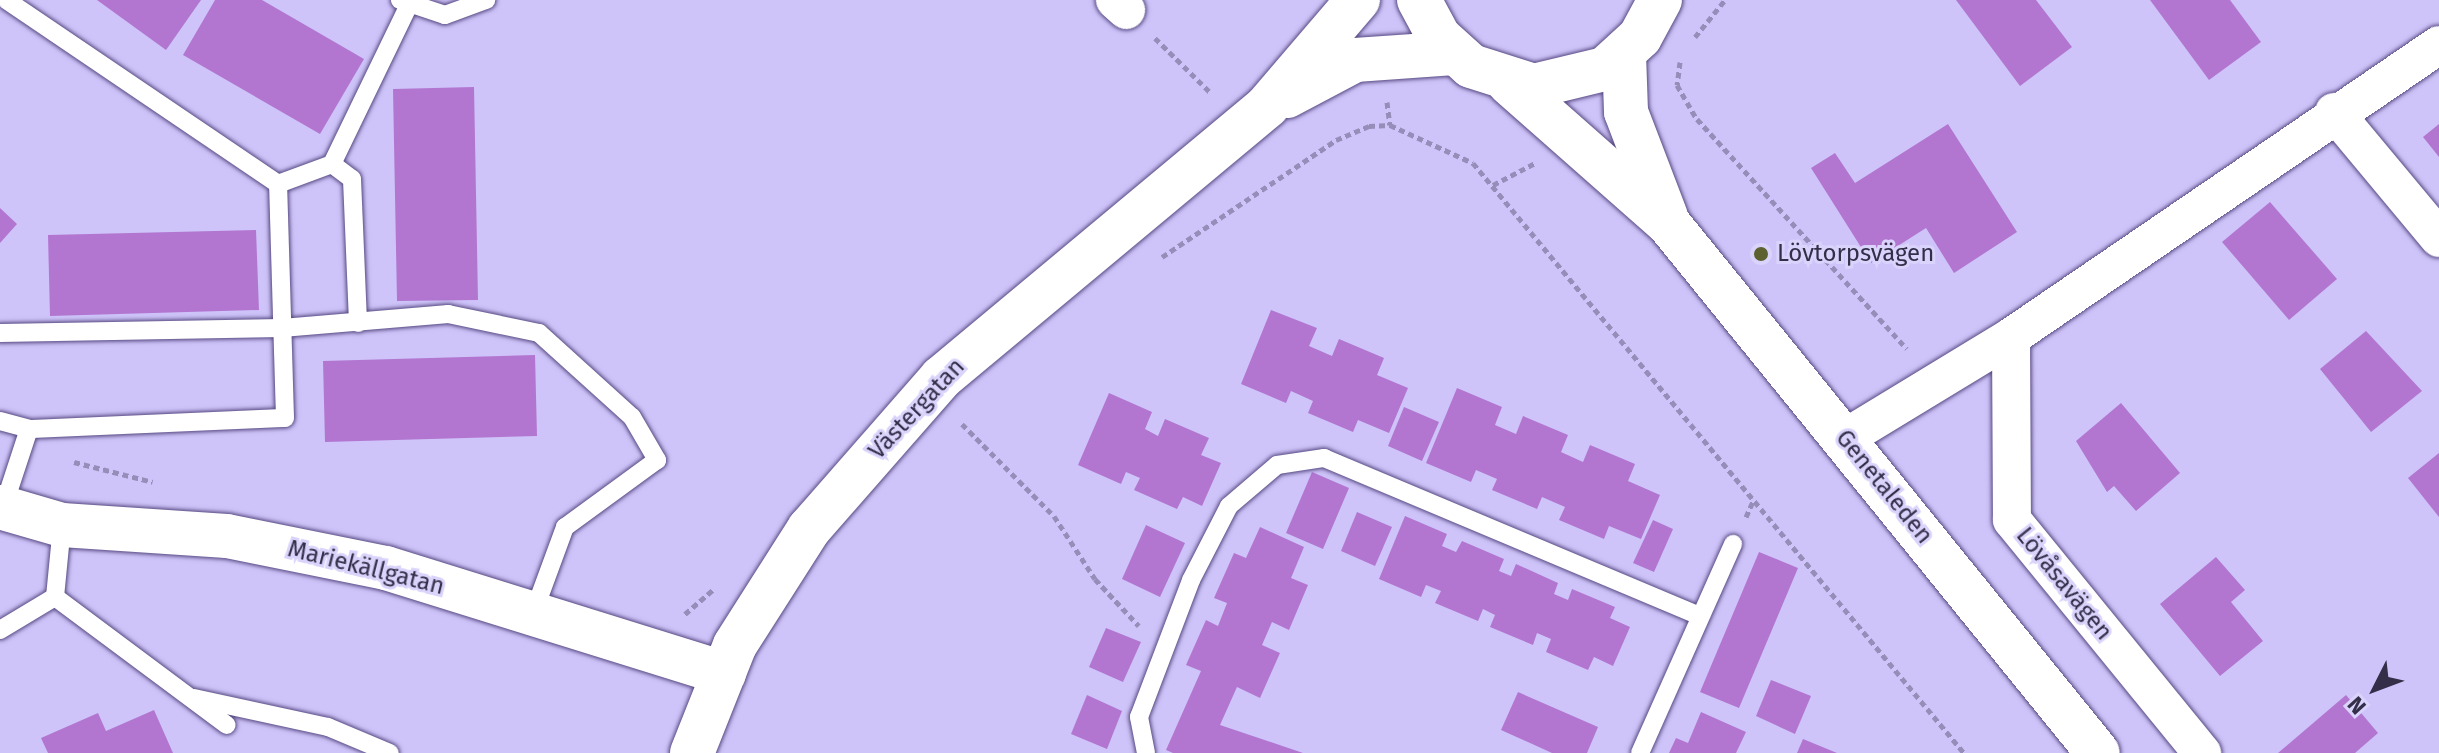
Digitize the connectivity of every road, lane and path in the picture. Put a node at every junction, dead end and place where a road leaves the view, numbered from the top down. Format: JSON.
{"nodes":[{"id":1,"x":6,"y":0,"type":"edge"},
{"id":2,"x":486,"y":0,"type":"edge"},
{"id":3,"x":1358,"y":0,"type":"edge"},
{"id":4,"x":1419,"y":0,"type":"edge"},
{"id":5,"x":1725,"y":0,"type":"edge"},
{"id":6,"x":404,"y":3,"type":"edge"},
{"id":7,"x":1120,"y":5,"type":"edge"},
{"id":8,"x":1661,"y":6,"type":"edge"},
{"id":9,"x":2439,"y":45,"type":"edge"},
{"id":10,"x":1454,"y":53,"type":"junction"},
{"id":11,"x":1624,"y":54,"type":"junction"},
{"id":12,"x":1509,"y":83,"type":"junction"},
{"id":13,"x":1217,"y":99,"type":"dead end"},
{"id":14,"x":1267,"y":106,"type":"junction"},
{"id":15,"x":2334,"y":112,"type":"junction"},
{"id":16,"x":332,"y":164,"type":"junction"},
{"id":17,"x":278,"y":184,"type":"junction"},
{"id":18,"x":1668,"y":223,"type":"junction"},
{"id":19,"x":2439,"y":238,"type":"edge"},
{"id":20,"x":1149,"y":265,"type":"dead end"},
{"id":21,"x":358,"y":323,"type":"junction"},
{"id":22,"x":282,"y":328,"type":"junction"},
{"id":23,"x":0,"y":333,"type":"edge"},
{"id":24,"x":2011,"y":337,"type":"junction"},
{"id":25,"x":1935,"y":379,"type":"junction"},
{"id":26,"x":964,"y":408,"type":"dead end"},
{"id":27,"x":956,"y":418,"type":"junction"},
{"id":28,"x":0,"y":421,"type":"edge"},
{"id":29,"x":946,"y":428,"type":"dead end"},
{"id":30,"x":29,"y":429,"type":"junction"},
{"id":31,"x":1845,"y":438,"type":"junction"},
{"id":32,"x":1,"y":507,"type":"edge"},
{"id":33,"x":62,"y":525,"type":"junction"},
{"id":34,"x":1733,"y":544,"type":"dead end"},
{"id":35,"x":55,"y":597,"type":"junction"},
{"id":36,"x":533,"y":614,"type":"junction"},
{"id":37,"x":1699,"y":616,"type":"junction"},
{"id":38,"x":0,"y":630,"type":"edge"},
{"id":39,"x":1167,"y":643,"type":"junction"},
{"id":40,"x":724,"y":673,"type":"junction"},
{"id":41,"x":188,"y":696,"type":"junction"},
{"id":42,"x":227,"y":725,"type":"dead end"},
{"id":43,"x":390,"y":753,"type":"edge"},
{"id":44,"x":692,"y":753,"type":"edge"},
{"id":45,"x":1146,"y":753,"type":"edge"},
{"id":46,"x":1640,"y":753,"type":"edge"},
{"id":47,"x":1964,"y":753,"type":"edge"},
{"id":48,"x":2098,"y":753,"type":"edge"},
{"id":49,"x":2202,"y":753,"type":"edge"}],
"edges":[{"from":1,"to":17,"type":"lane"},
{"from":2,"to":6,"type":"lane"},
{"from":3,"to":14,"type":"street","name":"Västergatan"},
{"from":4,"to":10,"type":"street"},
{"from":5,"to":25,"type":"path"},
{"from":6,"to":16,"type":"lane"},
{"from":7,"to":13,"type":"path"},
{"from":8,"to":11,"type":"street"},
{"from":9,"to":15,"type":"street"},
{"from":10,"to":12,"type":"street"},
{"from":10,"to":14,"type":"street","name":"Västergatan"},
{"from":11,"to":12,"type":"street"},
{"from":11,"to":18,"type":"street","name":"Genetaleden"},
{"from":12,"to":18,"type":"street","name":"Genetaleden"},
{"from":14,"to":40,"type":"street","name":"Västergatan"},
{"from":15,"to":19,"type":"street"},
{"from":15,"to":24,"type":"street"},
{"from":16,"to":17,"type":"lane"},
{"from":16,"to":21,"type":"lane"},
{"from":17,"to":22,"type":"lane"},
{"from":18,"to":31,"type":"street","name":"Genetaleden"},
{"from":20,"to":47,"type":"path"},
{"from":21,"to":22,"type":"lane"},
{"from":21,"to":36,"type":"lane"},
{"from":22,"to":23,"type":"lane"},
{"from":22,"to":30,"type":"lane"},
{"from":24,"to":25,"type":"street"},
{"from":24,"to":49,"type":"street","name":"Lövåsavägen"},
{"from":25,"to":31,"type":"street"},
{"from":26,"to":27,"type":"path"},
{"from":27,"to":29,"type":"path"},
{"from":27,"to":39,"type":"path"},
{"from":28,"to":30,"type":"lane"},
{"from":30,"to":32,"type":"lane"},
{"from":31,"to":48,"type":"street","name":"Genetaleden"},
{"from":32,"to":33,"type":"street","name":"Mariekällgatan"},
{"from":33,"to":35,"type":"lane"},
{"from":33,"to":36,"type":"street","name":"Mariekällgatan"},
{"from":34,"to":37,"type":"lane"},
{"from":35,"to":38,"type":"lane"},
{"from":35,"to":41,"type":"lane"},
{"from":36,"to":40,"type":"street","name":"Mariekällgatan"},
{"from":37,"to":39,"type":"lane"},
{"from":37,"to":46,"type":"lane"},
{"from":39,"to":45,"type":"lane"},
{"from":40,"to":44,"type":"street","name":"Västergatan"},
{"from":41,"to":42,"type":"lane"},
{"from":41,"to":43,"type":"lane"}]}
